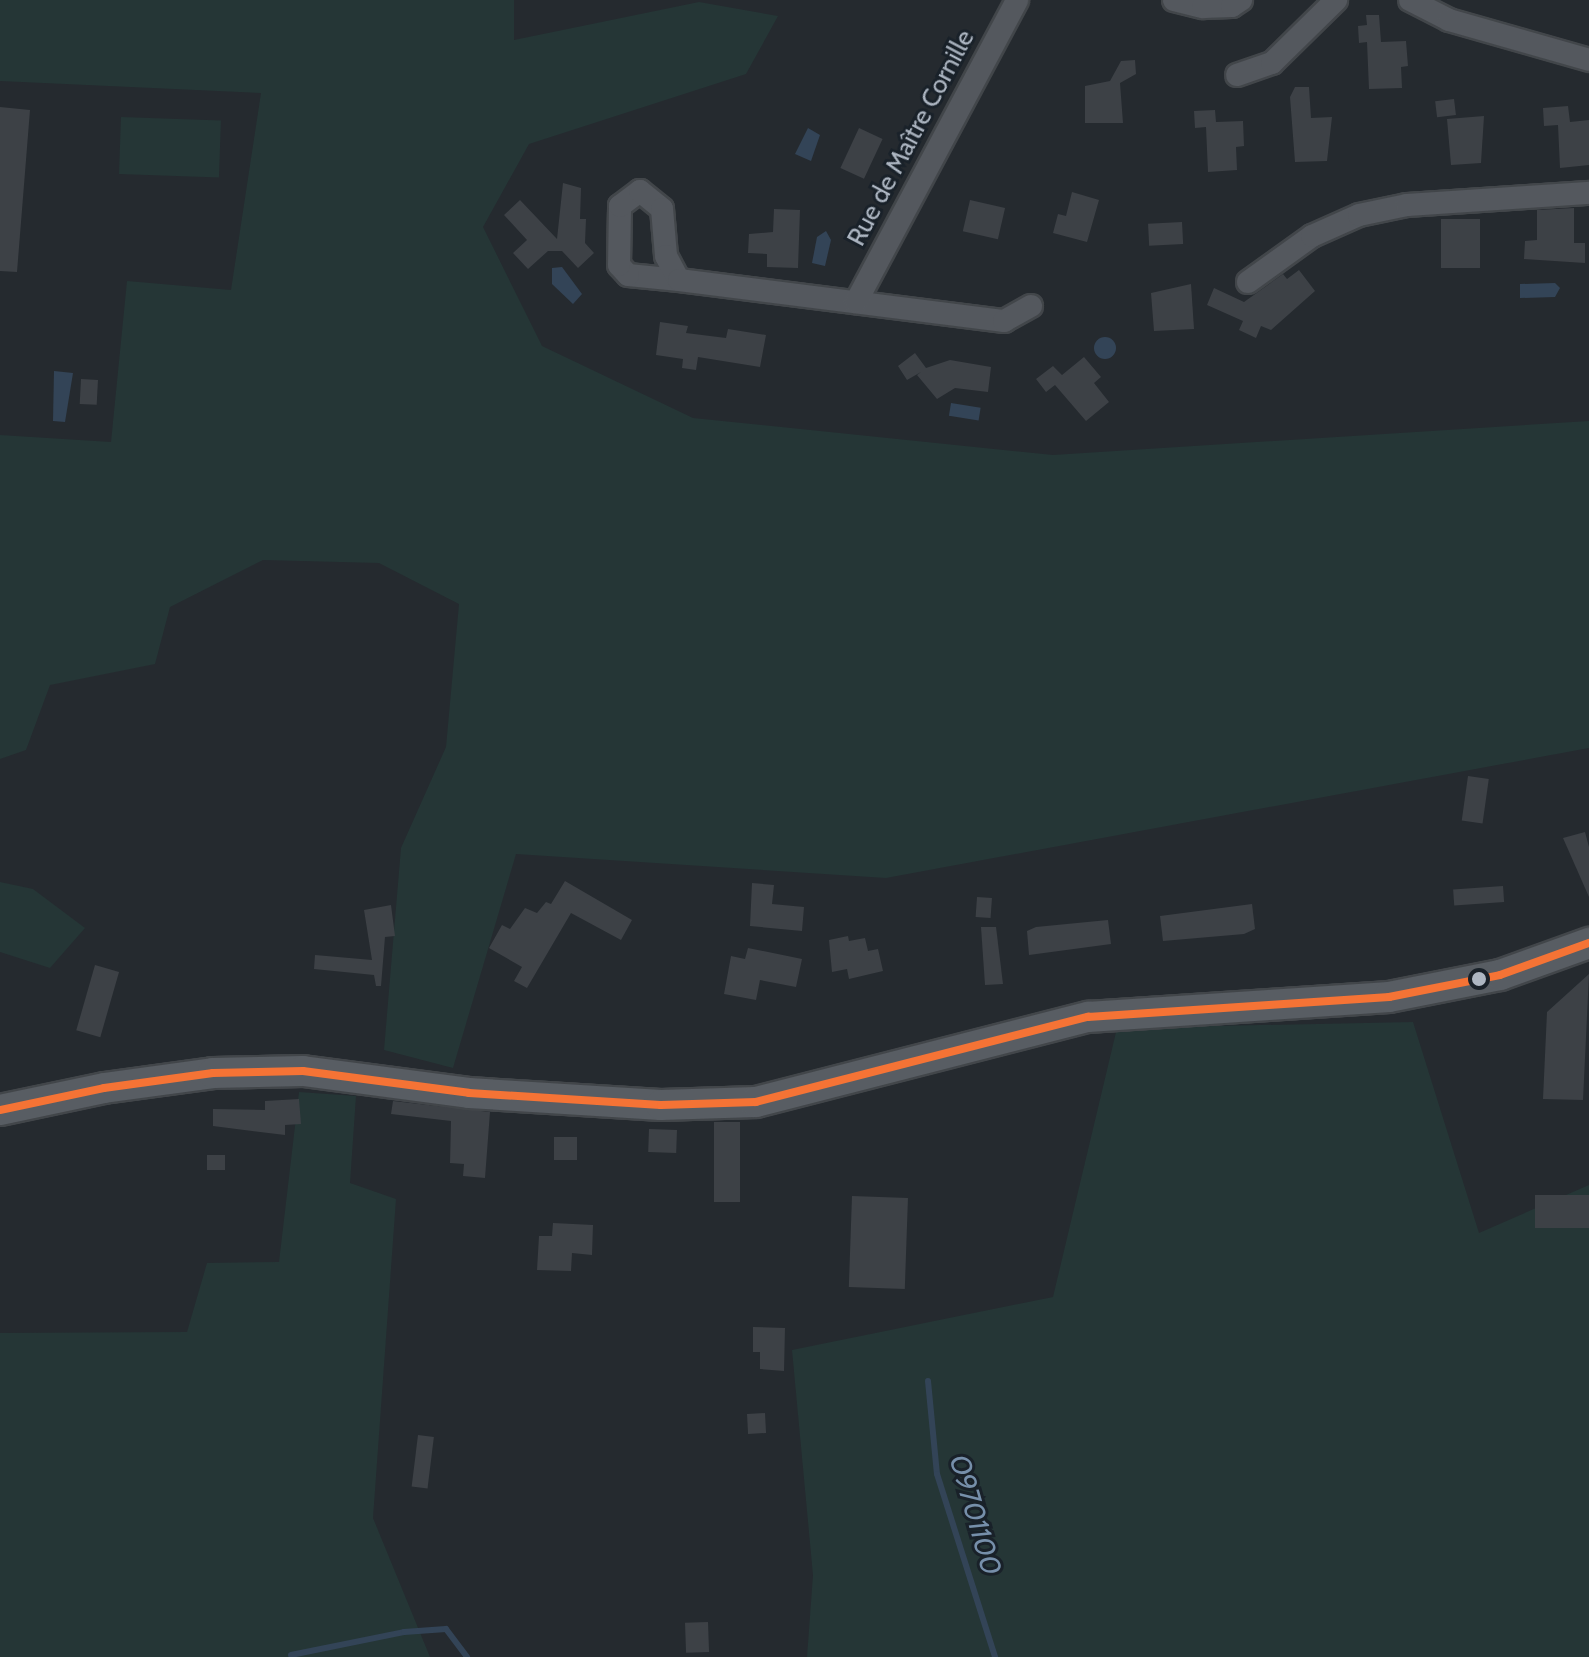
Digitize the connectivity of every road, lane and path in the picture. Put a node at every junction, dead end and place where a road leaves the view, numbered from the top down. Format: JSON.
{"nodes":[{"id":1,"x":1017,"y":0,"type":"edge"},
{"id":2,"x":1174,"y":0,"type":"edge"},
{"id":3,"x":1241,"y":0,"type":"edge"},
{"id":4,"x":1336,"y":0,"type":"edge"},
{"id":5,"x":1410,"y":0,"type":"edge"},
{"id":6,"x":1589,"y":60,"type":"edge"},
{"id":7,"x":1237,"y":75,"type":"dead end"},
{"id":8,"x":1589,"y":193,"type":"edge"},
{"id":9,"x":679,"y":280,"type":"dead end"},
{"id":10,"x":1248,"y":282,"type":"dead end"},
{"id":11,"x":856,"y":302,"type":"junction"},
{"id":12,"x":1031,"y":306,"type":"dead end"},
{"id":13,"x":1589,"y":943,"type":"edge"},
{"id":14,"x":0,"y":1110,"type":"edge"}],
"edges":[{"from":1,"to":11,"type":"street","name":"Rue de Maître Cornille"},
{"from":2,"to":3,"type":"street"},
{"from":4,"to":7,"type":"street"},
{"from":5,"to":6,"type":"street"},
{"from":8,"to":10,"type":"street"},
{"from":9,"to":11,"type":"street"},
{"from":11,"to":12,"type":"street"},
{"from":13,"to":14,"type":"street"}]}
